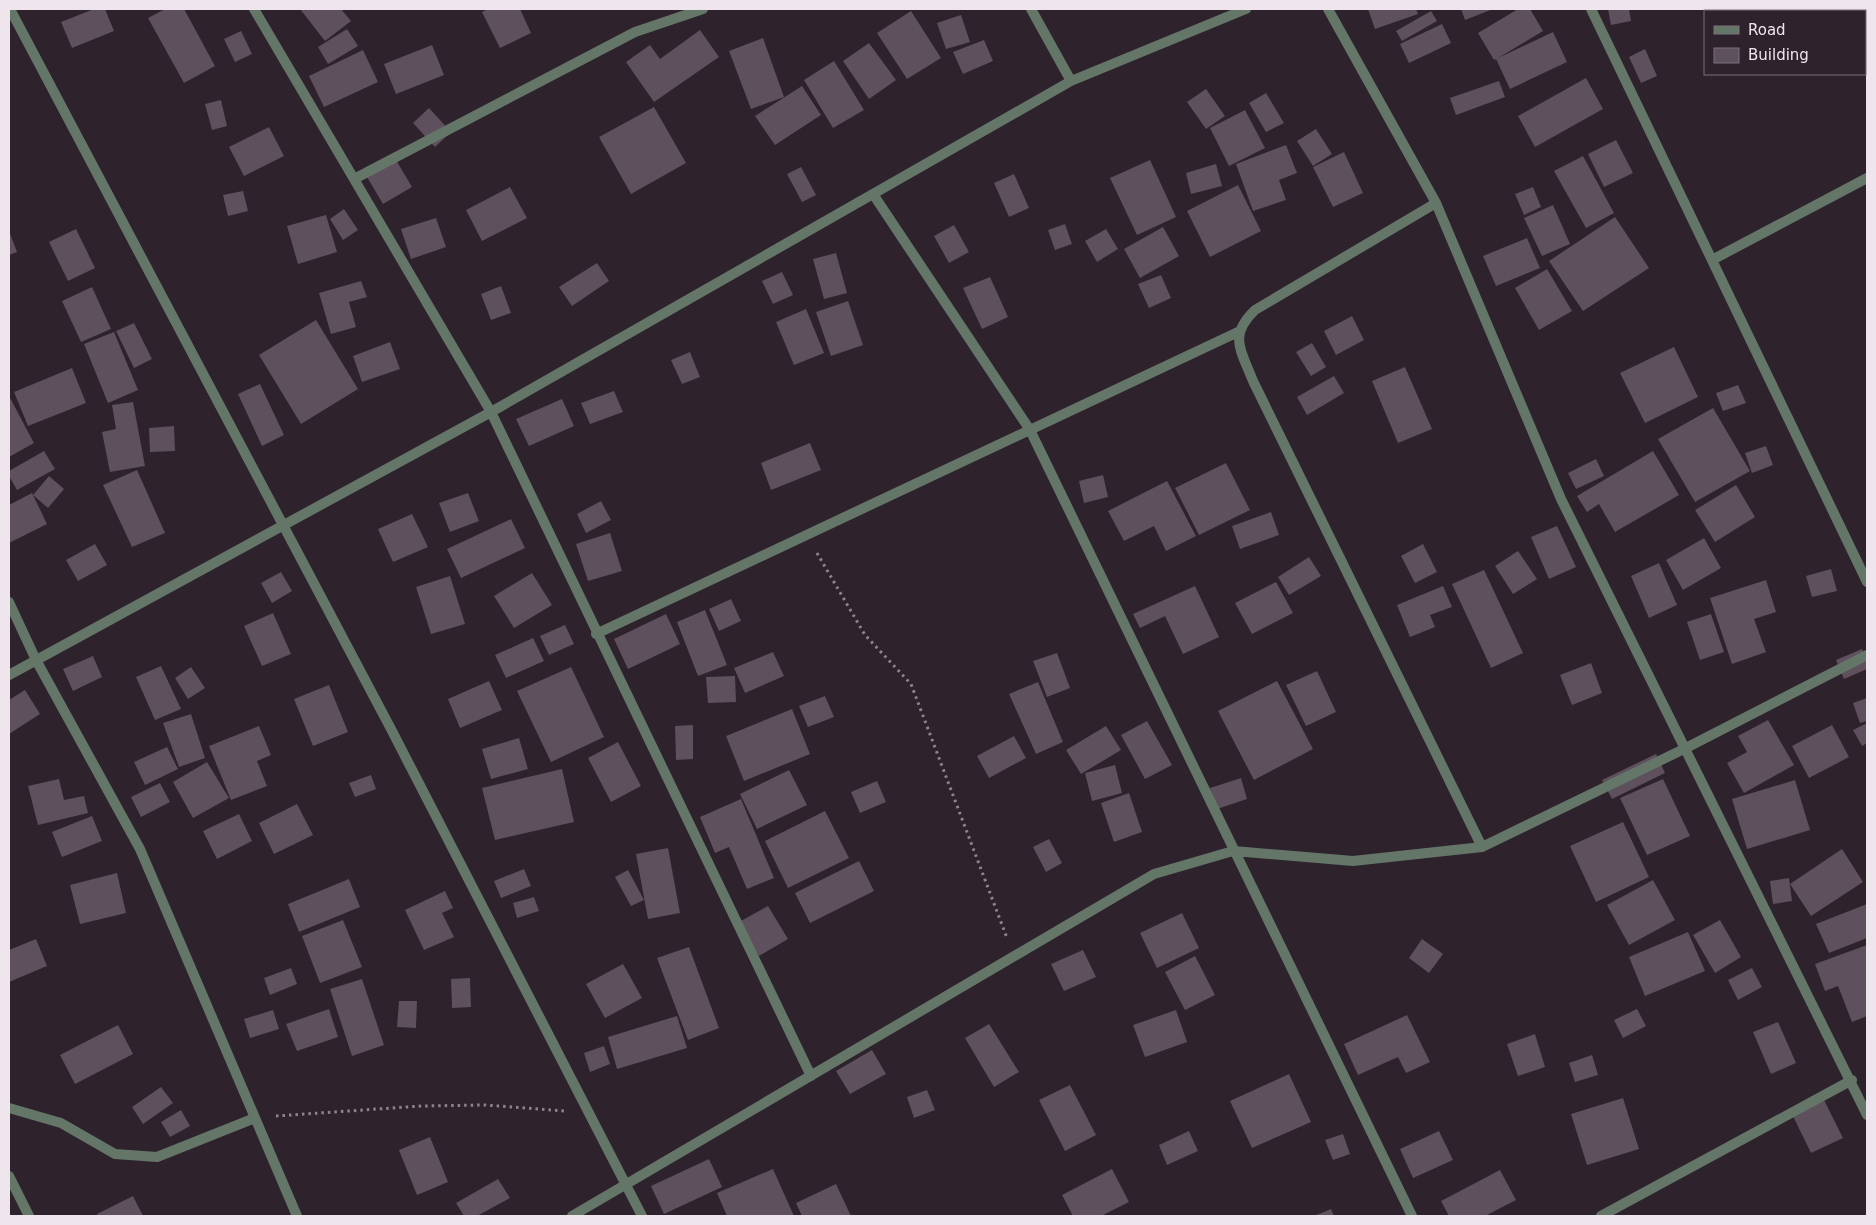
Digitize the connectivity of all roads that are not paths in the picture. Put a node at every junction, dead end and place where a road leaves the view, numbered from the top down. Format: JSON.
{"nodes":[{"id":1,"x":10,"y":9,"type":"edge"},
{"id":2,"x":254,"y":9,"type":"edge"},
{"id":3,"x":703,"y":9,"type":"edge"},
{"id":4,"x":1031,"y":9,"type":"edge"},
{"id":5,"x":1246,"y":9,"type":"edge"},
{"id":6,"x":1328,"y":9,"type":"edge"},
{"id":7,"x":1591,"y":9,"type":"edge"},
{"id":8,"x":1071,"y":81,"type":"junction"},
{"id":9,"x":1867,"y":178,"type":"edge"},
{"id":10,"x":354,"y":179,"type":"junction"},
{"id":11,"x":873,"y":194,"type":"junction"},
{"id":12,"x":1436,"y":203,"type":"junction"},
{"id":13,"x":1712,"y":260,"type":"junction"},
{"id":14,"x":1238,"y":332,"type":"junction"},
{"id":15,"x":491,"y":412,"type":"junction"},
{"id":16,"x":1030,"y":430,"type":"junction"},
{"id":17,"x":282,"y":527,"type":"junction"},
{"id":18,"x":1867,"y":582,"type":"edge"},
{"id":19,"x":9,"y":602,"type":"edge"},
{"id":20,"x":596,"y":634,"type":"junction"},
{"id":21,"x":1867,"y":655,"type":"edge"},
{"id":22,"x":36,"y":660,"type":"junction"},
{"id":23,"x":9,"y":675,"type":"edge"},
{"id":24,"x":1686,"y":748,"type":"junction"},
{"id":25,"x":1482,"y":847,"type":"junction"},
{"id":26,"x":1232,"y":850,"type":"junction"},
{"id":27,"x":811,"y":1076,"type":"junction"},
{"id":28,"x":1852,"y":1080,"type":"junction"},
{"id":29,"x":9,"y":1108,"type":"edge"},
{"id":30,"x":1867,"y":1115,"type":"edge"},
{"id":31,"x":255,"y":1118,"type":"junction"},
{"id":32,"x":9,"y":1176,"type":"edge"},
{"id":33,"x":628,"y":1185,"type":"junction"},
{"id":34,"x":13,"y":1196,"type":"edge"},
{"id":35,"x":28,"y":1216,"type":"edge"},
{"id":36,"x":298,"y":1216,"type":"edge"},
{"id":37,"x":572,"y":1216,"type":"edge"},
{"id":38,"x":642,"y":1216,"type":"edge"},
{"id":39,"x":1412,"y":1216,"type":"edge"},
{"id":40,"x":1601,"y":1216,"type":"edge"}],
"edges":[{"from":1,"to":17,"type":"street"},
{"from":2,"to":10,"type":"street"},
{"from":3,"to":10,"type":"street"},
{"from":4,"to":8,"type":"street"},
{"from":5,"to":8,"type":"street"},
{"from":6,"to":12,"type":"street"},
{"from":7,"to":13,"type":"street"},
{"from":8,"to":11,"type":"street"},
{"from":9,"to":13,"type":"street"},
{"from":10,"to":15,"type":"street"},
{"from":11,"to":15,"type":"street"},
{"from":11,"to":16,"type":"street"},
{"from":12,"to":14,"type":"street"},
{"from":12,"to":24,"type":"street"},
{"from":13,"to":18,"type":"street"},
{"from":14,"to":16,"type":"street"},
{"from":14,"to":25,"type":"street"},
{"from":15,"to":17,"type":"street"},
{"from":15,"to":20,"type":"street"},
{"from":16,"to":20,"type":"street"},
{"from":16,"to":26,"type":"street"},
{"from":17,"to":22,"type":"street"},
{"from":17,"to":33,"type":"street"},
{"from":19,"to":22,"type":"street"},
{"from":20,"to":27,"type":"street"},
{"from":21,"to":24,"type":"street"},
{"from":22,"to":23,"type":"street"},
{"from":22,"to":31,"type":"street"},
{"from":24,"to":25,"type":"street"},
{"from":24,"to":28,"type":"street"},
{"from":25,"to":26,"type":"street"},
{"from":26,"to":27,"type":"street"},
{"from":26,"to":39,"type":"street"},
{"from":27,"to":33,"type":"street"},
{"from":28,"to":30,"type":"street"},
{"from":28,"to":40,"type":"street"},
{"from":29,"to":31,"type":"street"},
{"from":31,"to":36,"type":"street"},
{"from":32,"to":34,"type":"street"},
{"from":33,"to":37,"type":"street"},
{"from":33,"to":38,"type":"street"},
{"from":34,"to":35,"type":"street"}]}
